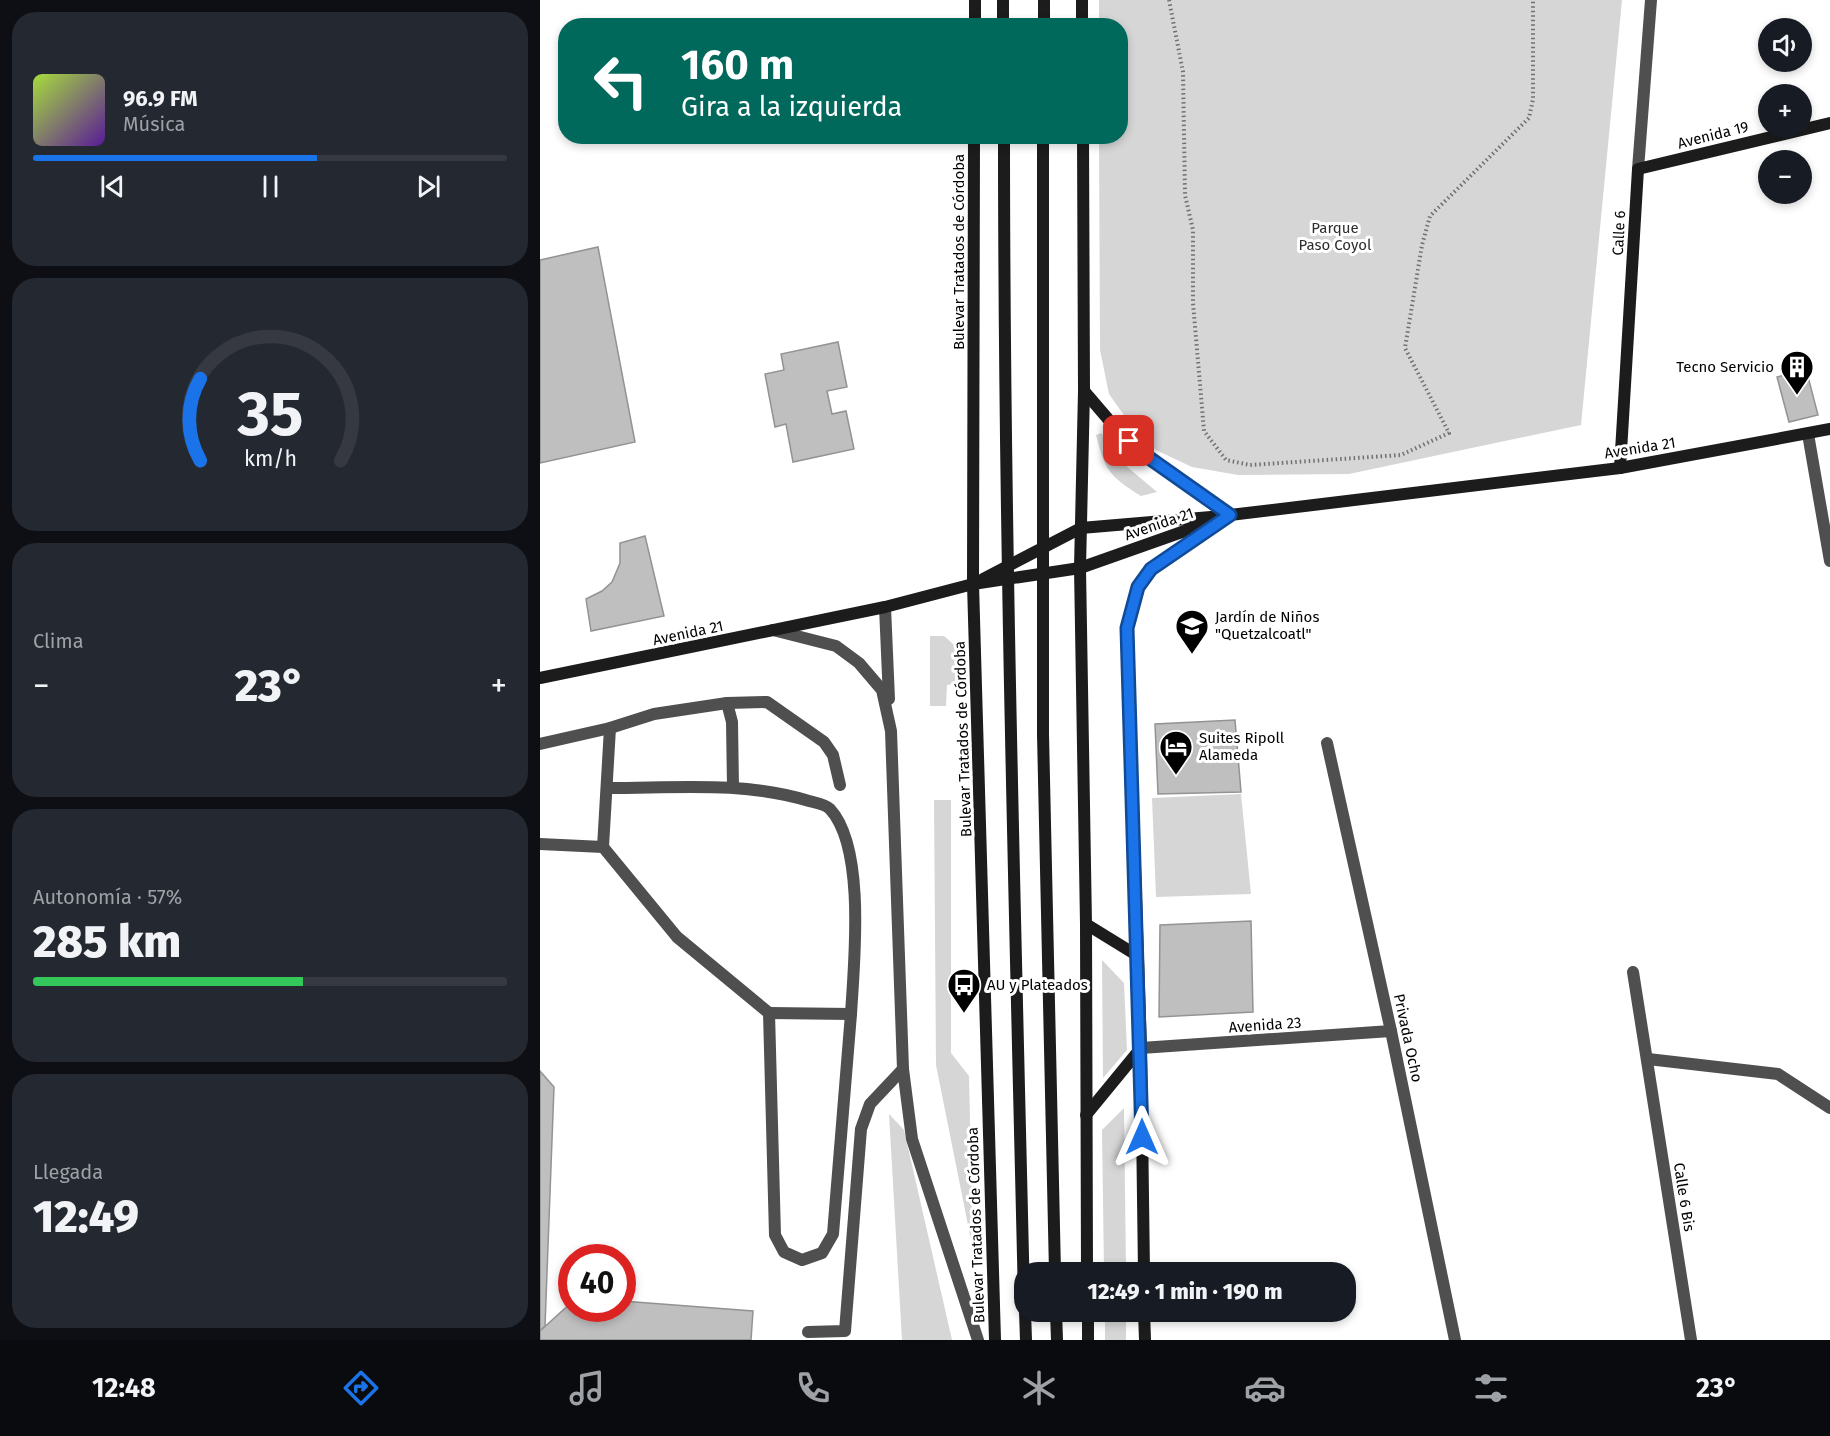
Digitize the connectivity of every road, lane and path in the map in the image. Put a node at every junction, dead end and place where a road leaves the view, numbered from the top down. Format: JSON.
{"nodes":[{"id":1,"x":975,"y":0,"type":"edge"},
{"id":2,"x":1004,"y":0,"type":"edge"},
{"id":3,"x":1044,"y":0,"type":"edge"},
{"id":4,"x":1082,"y":0,"type":"edge"},
{"id":5,"x":1169,"y":0,"type":"edge"},
{"id":6,"x":1533,"y":0,"type":"edge"},
{"id":7,"x":1651,"y":0,"type":"edge"},
{"id":8,"x":975,"y":18,"type":"edge"},
{"id":9,"x":1004,"y":18,"type":"edge"},
{"id":10,"x":1044,"y":18,"type":"edge"},
{"id":11,"x":1082,"y":18,"type":"edge"},
{"id":12,"x":1830,"y":123,"type":"edge"},
{"id":13,"x":974,"y":144,"type":"edge"},
{"id":14,"x":1004,"y":144,"type":"edge"},
{"id":15,"x":1043,"y":144,"type":"edge"},
{"id":16,"x":1083,"y":144,"type":"edge"},
{"id":17,"x":1638,"y":169,"type":"junction"},
{"id":18,"x":1084,"y":391,"type":"junction"},
{"id":19,"x":1830,"y":429,"type":"edge"},
{"id":20,"x":1808,"y":434,"type":"junction"},
{"id":21,"x":1620,"y":468,"type":"junction"},
{"id":22,"x":1230,"y":515,"type":"junction"},
{"id":23,"x":1081,"y":528,"type":"junction"},
{"id":24,"x":1830,"y":561,"type":"edge"},
{"id":25,"x":1080,"y":568,"type":"junction"},
{"id":26,"x":973,"y":584,"type":"junction"},
{"id":27,"x":885,"y":607,"type":"junction"},
{"id":28,"x":773,"y":630,"type":"junction"},
{"id":29,"x":540,"y":678,"type":"edge"},
{"id":30,"x":727,"y":704,"type":"junction"},
{"id":31,"x":610,"y":728,"type":"junction"},
{"id":32,"x":891,"y":732,"type":"junction"},
{"id":33,"x":1327,"y":743,"type":"dead end"},
{"id":34,"x":540,"y":744,"type":"edge"},
{"id":35,"x":840,"y":785,"type":"dead end"},
{"id":36,"x":733,"y":787,"type":"junction"},
{"id":37,"x":609,"y":788,"type":"junction"},
{"id":38,"x":540,"y":844,"type":"edge"},
{"id":39,"x":603,"y":847,"type":"junction"},
{"id":40,"x":1086,"y":924,"type":"junction"},
{"id":41,"x":1138,"y":956,"type":"junction"},
{"id":42,"x":1633,"y":972,"type":"dead end"},
{"id":43,"x":769,"y":1013,"type":"junction"},
{"id":44,"x":851,"y":1014,"type":"junction"},
{"id":45,"x":1391,"y":1031,"type":"junction"},
{"id":46,"x":1141,"y":1048,"type":"junction"},
{"id":47,"x":1648,"y":1059,"type":"junction"},
{"id":48,"x":903,"y":1069,"type":"junction"},
{"id":49,"x":1830,"y":1108,"type":"edge"},
{"id":50,"x":1086,"y":1115,"type":"junction"},
{"id":51,"x":1023,"y":1262,"type":"edge"},
{"id":52,"x":1055,"y":1262,"type":"edge"},
{"id":53,"x":1088,"y":1262,"type":"edge"},
{"id":54,"x":1144,"y":1262,"type":"edge"},
{"id":55,"x":1025,"y":1322,"type":"edge"},
{"id":56,"x":1056,"y":1322,"type":"edge"},
{"id":57,"x":1088,"y":1322,"type":"edge"},
{"id":58,"x":1144,"y":1322,"type":"edge"},
{"id":59,"x":808,"y":1332,"type":"dead end"},
{"id":60,"x":978,"y":1340,"type":"edge"},
{"id":61,"x":995,"y":1340,"type":"edge"},
{"id":62,"x":1026,"y":1340,"type":"edge"},
{"id":63,"x":1057,"y":1340,"type":"edge"},
{"id":64,"x":1088,"y":1340,"type":"edge"},
{"id":65,"x":1145,"y":1340,"type":"edge"},
{"id":66,"x":1455,"y":1340,"type":"edge"},
{"id":67,"x":1691,"y":1340,"type":"edge"}],
"edges":[{"from":1,"to":8,"type":"street"},
{"from":2,"to":9,"type":"street"},
{"from":3,"to":10,"type":"street"},
{"from":4,"to":11,"type":"street"},
{"from":5,"to":6,"type":"path"},
{"from":7,"to":17,"type":"street","name":"Calle 6"},
{"from":12,"to":17,"type":"street","name":"Avenida 19"},
{"from":13,"to":26,"type":"street","name":"Bulevar Tratados de Córdoba"},
{"from":14,"to":51,"type":"street"},
{"from":15,"to":52,"type":"street"},
{"from":16,"to":18,"type":"street"},
{"from":17,"to":21,"type":"street","name":"Calle 6"},
{"from":18,"to":22,"type":"street"},
{"from":18,"to":23,"type":"street"},
{"from":19,"to":20,"type":"street","name":"Avenida 21"},
{"from":20,"to":21,"type":"street","name":"Avenida 21"},
{"from":20,"to":24,"type":"street"},
{"from":21,"to":22,"type":"street","name":"Avenida 21"},
{"from":22,"to":23,"type":"street"},
{"from":22,"to":25,"type":"street","name":"Avenida 21"},
{"from":22,"to":41,"type":"street"},
{"from":23,"to":25,"type":"street"},
{"from":23,"to":26,"type":"street"},
{"from":25,"to":26,"type":"street","name":"Avenida 21"},
{"from":25,"to":40,"type":"street"},
{"from":26,"to":27,"type":"street","name":"Avenida 21"},
{"from":26,"to":61,"type":"street","name":"Bulevar Tratados de Córdoba"},
{"from":27,"to":28,"type":"street","name":"Avenida 21"},
{"from":27,"to":32,"type":"street"},
{"from":28,"to":29,"type":"street","name":"Avenida 21"},
{"from":28,"to":32,"type":"street"},
{"from":30,"to":31,"type":"street"},
{"from":30,"to":35,"type":"street"},
{"from":30,"to":36,"type":"street"},
{"from":31,"to":34,"type":"street"},
{"from":31,"to":37,"type":"street"},
{"from":32,"to":48,"type":"street"},
{"from":33,"to":45,"type":"street","name":"Privada Ocho"},
{"from":36,"to":37,"type":"street"},
{"from":36,"to":44,"type":"street"},
{"from":37,"to":39,"type":"street"},
{"from":38,"to":39,"type":"street"},
{"from":39,"to":43,"type":"street"},
{"from":40,"to":41,"type":"street"},
{"from":40,"to":50,"type":"street"},
{"from":41,"to":46,"type":"street"},
{"from":42,"to":47,"type":"street","name":"Calle 6 Bis"},
{"from":43,"to":44,"type":"street"},
{"from":43,"to":44,"type":"street"},
{"from":45,"to":46,"type":"street","name":"Avenida 23"},
{"from":45,"to":66,"type":"street","name":"Privada Ocho"},
{"from":46,"to":50,"type":"street"},
{"from":46,"to":54,"type":"street"},
{"from":47,"to":49,"type":"street"},
{"from":47,"to":67,"type":"street","name":"Calle 6 Bis"},
{"from":48,"to":59,"type":"street"},
{"from":48,"to":60,"type":"street"},
{"from":50,"to":53,"type":"street"},
{"from":55,"to":62,"type":"street"},
{"from":56,"to":63,"type":"street"},
{"from":57,"to":64,"type":"street"},
{"from":58,"to":65,"type":"street"}]}
